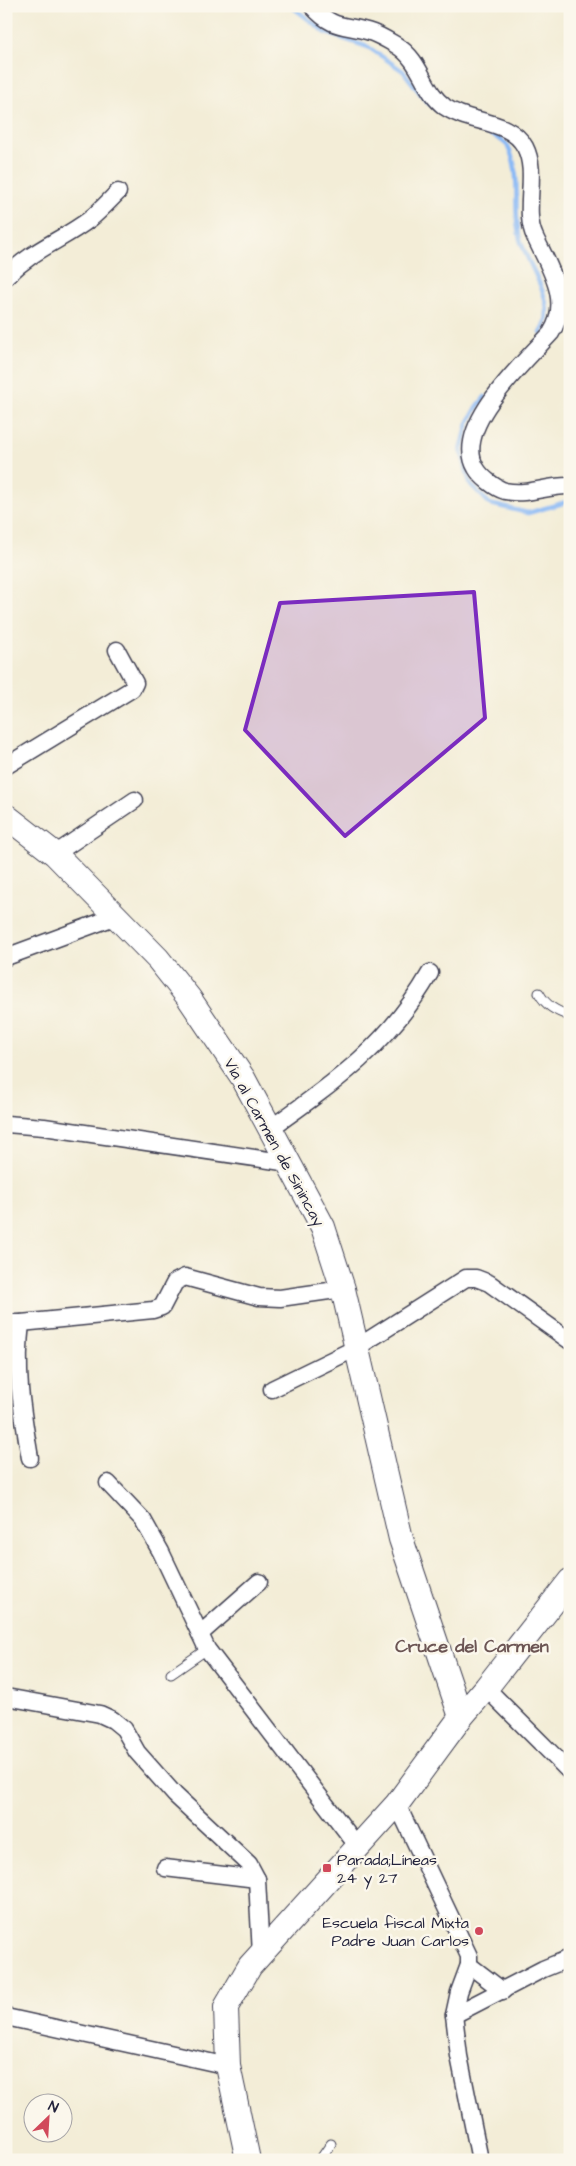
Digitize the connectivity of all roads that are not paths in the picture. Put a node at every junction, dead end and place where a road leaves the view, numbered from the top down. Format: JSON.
{"nodes":[{"id":1,"x":312,"y":6,"type":"edge"},
{"id":2,"x":118,"y":192,"type":"dead end"},
{"id":3,"x":6,"y":277,"type":"edge"},
{"id":4,"x":570,"y":486,"type":"edge"},
{"id":5,"x":117,"y":650,"type":"dead end"},
{"id":6,"x":6,"y":766,"type":"edge"},
{"id":7,"x":135,"y":800,"type":"dead end"},
{"id":8,"x":6,"y":816,"type":"edge"},
{"id":9,"x":55,"y":854,"type":"junction"},
{"id":10,"x":116,"y":916,"type":"junction"},
{"id":11,"x":6,"y":957,"type":"edge"},
{"id":12,"x":430,"y":973,"type":"dead end"},
{"id":13,"x":539,"y":993,"type":"dead end"},
{"id":14,"x":570,"y":1016,"type":"edge"},
{"id":15,"x":6,"y":1124,"type":"edge"},
{"id":16,"x":271,"y":1128,"type":"junction"},
{"id":17,"x":289,"y":1163,"type":"junction"},
{"id":18,"x":343,"y":1289,"type":"junction"},
{"id":19,"x":14,"y":1323,"type":"edge"},
{"id":20,"x":570,"y":1341,"type":"edge"},
{"id":21,"x":356,"y":1348,"type":"junction"},
{"id":22,"x":272,"y":1389,"type":"dead end"},
{"id":23,"x":30,"y":1458,"type":"dead end"},
{"id":24,"x":108,"y":1483,"type":"dead end"},
{"id":25,"x":570,"y":1581,"type":"edge"},
{"id":26,"x":260,"y":1582,"type":"dead end"},
{"id":27,"x":204,"y":1642,"type":"junction"},
{"id":28,"x":171,"y":1674,"type":"dead end"},
{"id":29,"x":486,"y":1688,"type":"junction"},
{"id":30,"x":6,"y":1697,"type":"edge"},
{"id":31,"x":461,"y":1716,"type":"junction"},
{"id":32,"x":570,"y":1772,"type":"edge"},
{"id":33,"x":397,"y":1804,"type":"junction"},
{"id":34,"x":359,"y":1848,"type":"junction"},
{"id":35,"x":165,"y":1868,"type":"dead end"},
{"id":36,"x":257,"y":1880,"type":"junction"},
{"id":37,"x":261,"y":1955,"type":"junction"},
{"id":38,"x":570,"y":1958,"type":"edge"},
{"id":39,"x":469,"y":1965,"type":"junction"},
{"id":40,"x":503,"y":1991,"type":"junction"},
{"id":41,"x":454,"y":2015,"type":"junction"},
{"id":42,"x":6,"y":2017,"type":"edge"},
{"id":43,"x":228,"y":2066,"type":"junction"},
{"id":44,"x":331,"y":2144,"type":"dead end"},
{"id":45,"x":248,"y":2160,"type":"edge"},
{"id":46,"x":320,"y":2160,"type":"edge"},
{"id":47,"x":480,"y":2160,"type":"edge"}],
"edges":[{"from":1,"to":4,"type":"street"},
{"from":2,"to":3,"type":"street"},
{"from":5,"to":6,"type":"street"},
{"from":7,"to":9,"type":"street"},
{"from":8,"to":9,"type":"street","name":"Vía al Carmen de Sinincay"},
{"from":9,"to":10,"type":"street","name":"Vía al Carmen de Sinincay"},
{"from":10,"to":11,"type":"street"},
{"from":10,"to":16,"type":"street","name":"Vía al Carmen de Sinincay"},
{"from":12,"to":16,"type":"street"},
{"from":13,"to":14,"type":"lane"},
{"from":15,"to":17,"type":"street"},
{"from":16,"to":17,"type":"street","name":"Vía al Carmen de Sinincay"},
{"from":17,"to":18,"type":"street","name":"Vía al Carmen de Sinincay"},
{"from":18,"to":19,"type":"street"},
{"from":18,"to":21,"type":"street","name":"Vía al Carmen de Sinincay"},
{"from":19,"to":23,"type":"street"},
{"from":20,"to":21,"type":"street"},
{"from":21,"to":22,"type":"street"},
{"from":21,"to":31,"type":"street","name":"Vía al Carmen de Sinincay"},
{"from":24,"to":27,"type":"street"},
{"from":25,"to":29,"type":"street"},
{"from":26,"to":27,"type":"street"},
{"from":27,"to":28,"type":"lane"},
{"from":27,"to":34,"type":"street"},
{"from":29,"to":31,"type":"street"},
{"from":29,"to":32,"type":"street"},
{"from":30,"to":36,"type":"street"},
{"from":31,"to":33,"type":"street"},
{"from":33,"to":34,"type":"street"},
{"from":33,"to":39,"type":"street"},
{"from":34,"to":37,"type":"street"},
{"from":35,"to":36,"type":"street"},
{"from":36,"to":37,"type":"street"},
{"from":37,"to":43,"type":"street"},
{"from":38,"to":40,"type":"street"},
{"from":39,"to":40,"type":"street"},
{"from":39,"to":41,"type":"street"},
{"from":40,"to":41,"type":"street"},
{"from":41,"to":47,"type":"street"},
{"from":42,"to":43,"type":"street"},
{"from":43,"to":45,"type":"street"},
{"from":44,"to":46,"type":"lane"}]}
